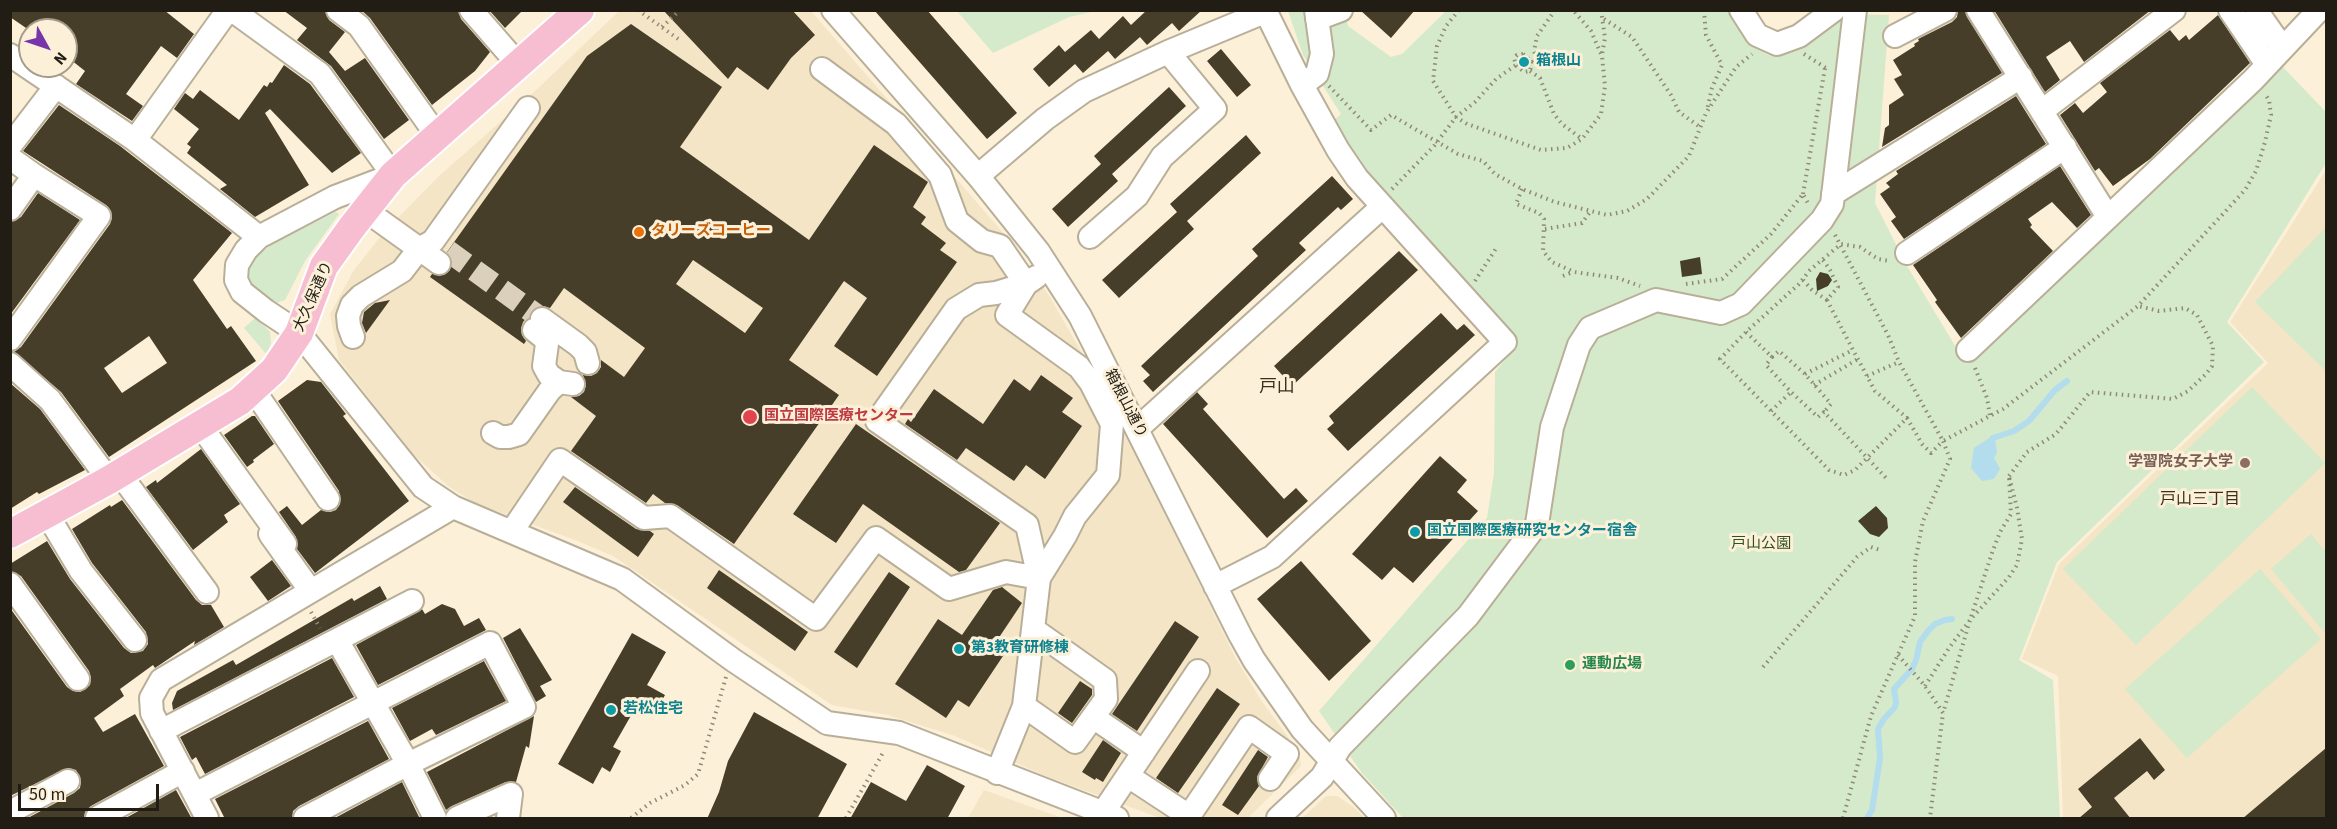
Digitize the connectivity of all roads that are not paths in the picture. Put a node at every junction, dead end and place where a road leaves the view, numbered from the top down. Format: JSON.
{"nodes":[{"id":1,"x":230,"y":10,"type":"edge"},
{"id":2,"x":338,"y":10,"type":"edge"},
{"id":3,"x":471,"y":10,"type":"edge"},
{"id":4,"x":580,"y":10,"type":"edge"},
{"id":5,"x":833,"y":10,"type":"edge"},
{"id":6,"x":1341,"y":10,"type":"edge"},
{"id":7,"x":1741,"y":10,"type":"edge"},
{"id":8,"x":1834,"y":10,"type":"edge"},
{"id":9,"x":1856,"y":10,"type":"edge"},
{"id":10,"x":1945,"y":10,"type":"edge"},
{"id":11,"x":1978,"y":10,"type":"edge"},
{"id":12,"x":2174,"y":10,"type":"edge"},
{"id":13,"x":2230,"y":10,"type":"edge"},
{"id":14,"x":2256,"y":10,"type":"edge"},
{"id":15,"x":2319,"y":10,"type":"edge"},
{"id":16,"x":1317,"y":15,"type":"edge"},
{"id":17,"x":1895,"y":36,"type":"dead end"},
{"id":18,"x":2282,"y":47,"type":"junction"},
{"id":19,"x":1168,"y":52,"type":"junction"},
{"id":20,"x":10,"y":55,"type":"edge"},
{"id":21,"x":518,"y":64,"type":"junction"},
{"id":22,"x":822,"y":69,"type":"dead end"},
{"id":23,"x":2260,"y":71,"type":"junction"},
{"id":24,"x":2021,"y":77,"type":"junction"},
{"id":25,"x":1310,"y":79,"type":"junction"},
{"id":26,"x":56,"y":86,"type":"junction"},
{"id":27,"x":528,"y":108,"type":"dead end"},
{"id":28,"x":2042,"y":111,"type":"junction"},
{"id":29,"x":438,"y":137,"type":"junction"},
{"id":30,"x":135,"y":140,"type":"junction"},
{"id":31,"x":10,"y":146,"type":"edge"},
{"id":32,"x":2065,"y":147,"type":"junction"},
{"id":33,"x":10,"y":158,"type":"edge"},
{"id":34,"x":33,"y":175,"type":"junction"},
{"id":35,"x":393,"y":175,"type":"junction"},
{"id":36,"x":978,"y":176,"type":"junction"},
{"id":37,"x":1833,"y":194,"type":"junction"},
{"id":38,"x":369,"y":204,"type":"junction"},
{"id":39,"x":1382,"y":207,"type":"junction"},
{"id":40,"x":10,"y":209,"type":"edge"},
{"id":41,"x":2108,"y":217,"type":"junction"},
{"id":42,"x":259,"y":237,"type":"junction"},
{"id":43,"x":1090,"y":237,"type":"dead end"},
{"id":44,"x":435,"y":251,"type":"junction"},
{"id":45,"x":1907,"y":252,"type":"road end"},
{"id":46,"x":1050,"y":268,"type":"junction"},
{"id":47,"x":1026,"y":284,"type":"junction"},
{"id":48,"x":299,"y":333,"type":"junction"},
{"id":49,"x":353,"y":337,"type":"dead end"},
{"id":50,"x":10,"y":339,"type":"edge"},
{"id":51,"x":1968,"y":350,"type":"road end"},
{"id":52,"x":588,"y":363,"type":"dead end"},
{"id":53,"x":10,"y":364,"type":"edge"},
{"id":54,"x":253,"y":389,"type":"junction"},
{"id":55,"x":200,"y":425,"type":"junction"},
{"id":56,"x":1137,"y":429,"type":"junction"},
{"id":57,"x":493,"y":433,"type":"dead end"},
{"id":58,"x":114,"y":477,"type":"junction"},
{"id":59,"x":328,"y":499,"type":"dead end"},
{"id":60,"x":248,"y":504,"type":"dead end"},
{"id":61,"x":453,"y":507,"type":"junction"},
{"id":62,"x":47,"y":514,"type":"junction"},
{"id":63,"x":512,"y":531,"type":"junction"},
{"id":64,"x":10,"y":534,"type":"edge"},
{"id":65,"x":285,"y":544,"type":"dead end"},
{"id":66,"x":1039,"y":578,"type":"junction"},
{"id":67,"x":10,"y":584,"type":"edge"},
{"id":68,"x":1215,"y":586,"type":"junction"},
{"id":69,"x":310,"y":591,"type":"junction"},
{"id":70,"x":207,"y":592,"type":"dead end"},
{"id":71,"x":412,"y":601,"type":"dead end"},
{"id":72,"x":1033,"y":629,"type":"junction"},
{"id":73,"x":135,"y":640,"type":"dead end"},
{"id":74,"x":337,"y":640,"type":"junction"},
{"id":75,"x":1198,"y":671,"type":"dead end"},
{"id":76,"x":78,"y":679,"type":"dead end"},
{"id":77,"x":372,"y":702,"type":"junction"},
{"id":78,"x":1024,"y":706,"type":"junction"},
{"id":79,"x":1093,"y":717,"type":"junction"},
{"id":80,"x":161,"y":731,"type":"junction"},
{"id":81,"x":1144,"y":752,"type":"junction"},
{"id":82,"x":1331,"y":762,"type":"junction"},
{"id":83,"x":408,"y":764,"type":"junction"},
{"id":84,"x":183,"y":771,"type":"junction"},
{"id":85,"x":997,"y":773,"type":"junction"},
{"id":86,"x":1128,"y":776,"type":"junction"},
{"id":87,"x":1270,"y":780,"type":"dead end"},
{"id":88,"x":68,"y":781,"type":"dead end"},
{"id":89,"x":195,"y":794,"type":"junction"},
{"id":90,"x":10,"y":812,"type":"edge"},
{"id":91,"x":1109,"y":816,"type":"edge"},
{"id":92,"x":98,"y":819,"type":"edge"},
{"id":93,"x":207,"y":819,"type":"edge"},
{"id":94,"x":305,"y":819,"type":"edge"},
{"id":95,"x":435,"y":819,"type":"edge"},
{"id":96,"x":457,"y":819,"type":"edge"},
{"id":97,"x":508,"y":819,"type":"edge"},
{"id":98,"x":1278,"y":819,"type":"edge"},
{"id":99,"x":1384,"y":819,"type":"edge"}],
"edges":[{"from":1,"to":30,"type":"street"},
{"from":1,"to":35,"type":"street"},
{"from":2,"to":29,"type":"street"},
{"from":3,"to":21,"type":"street"},
{"from":4,"to":21,"type":"main road","name":"大久保通り"},
{"from":5,"to":36,"type":"street","name":"箱根山通り"},
{"from":6,"to":16,"type":"street"},
{"from":7,"to":8,"type":"street"},
{"from":9,"to":37,"type":"street"},
{"from":10,"to":17,"type":"street"},
{"from":11,"to":24,"type":"street"},
{"from":12,"to":28,"type":"street"},
{"from":13,"to":23,"type":"street"},
{"from":14,"to":18,"type":"street"},
{"from":15,"to":18,"type":"street"},
{"from":16,"to":25,"type":"street"},
{"from":18,"to":23,"type":"street"},
{"from":19,"to":25,"type":"street"},
{"from":19,"to":36,"type":"street"},
{"from":19,"to":43,"type":"street"},
{"from":20,"to":26,"type":"street"},
{"from":21,"to":29,"type":"main road","name":"大久保通り"},
{"from":22,"to":47,"type":"street"},
{"from":23,"to":41,"type":"street"},
{"from":24,"to":28,"type":"street"},
{"from":24,"to":37,"type":"street"},
{"from":25,"to":39,"type":"street"},
{"from":26,"to":30,"type":"street"},
{"from":26,"to":31,"type":"street"},
{"from":27,"to":44,"type":"street"},
{"from":28,"to":32,"type":"street"},
{"from":29,"to":35,"type":"main road","name":"大久保通り"},
{"from":30,"to":42,"type":"street"},
{"from":32,"to":41,"type":"street"},
{"from":32,"to":45,"type":"street"},
{"from":33,"to":34,"type":"street"},
{"from":34,"to":40,"type":"street"},
{"from":34,"to":50,"type":"street"},
{"from":35,"to":38,"type":"main road","name":"大久保通り"},
{"from":35,"to":42,"type":"street"},
{"from":36,"to":46,"type":"street","name":"箱根山通り"},
{"from":37,"to":82,"type":"street"},
{"from":38,"to":44,"type":"street"},
{"from":38,"to":48,"type":"main road","name":"大久保通り"},
{"from":39,"to":56,"type":"street"},
{"from":39,"to":68,"type":"street"},
{"from":41,"to":51,"type":"street"},
{"from":42,"to":48,"type":"street"},
{"from":44,"to":49,"type":"street"},
{"from":46,"to":47,"type":"street"},
{"from":46,"to":56,"type":"street","name":"箱根山通り"},
{"from":47,"to":66,"type":"street"},
{"from":47,"to":66,"type":"street"},
{"from":48,"to":54,"type":"main road","name":"大久保通り"},
{"from":48,"to":61,"type":"street"},
{"from":52,"to":57,"type":"street"},
{"from":53,"to":58,"type":"street"},
{"from":54,"to":55,"type":"main road","name":"大久保通り"},
{"from":54,"to":59,"type":"street"},
{"from":55,"to":58,"type":"main road","name":"大久保通り"},
{"from":55,"to":65,"type":"street"},
{"from":56,"to":68,"type":"street","name":"箱根山通り"},
{"from":58,"to":62,"type":"main road","name":"大久保通り"},
{"from":58,"to":70,"type":"street"},
{"from":60,"to":69,"type":"street"},
{"from":61,"to":63,"type":"street"},
{"from":61,"to":69,"type":"street"},
{"from":62,"to":64,"type":"main road","name":"大久保通り"},
{"from":62,"to":73,"type":"street"},
{"from":63,"to":66,"type":"street"},
{"from":63,"to":85,"type":"street"},
{"from":66,"to":72,"type":"street"},
{"from":67,"to":76,"type":"street"},
{"from":68,"to":82,"type":"street","name":"箱根山通り"},
{"from":69,"to":80,"type":"street"},
{"from":71,"to":74,"type":"street"},
{"from":72,"to":78,"type":"street"},
{"from":72,"to":79,"type":"street"},
{"from":74,"to":77,"type":"street"},
{"from":74,"to":80,"type":"street"},
{"from":75,"to":81,"type":"street"},
{"from":77,"to":83,"type":"street"},
{"from":77,"to":83,"type":"street"},
{"from":77,"to":89,"type":"street"},
{"from":78,"to":79,"type":"street"},
{"from":78,"to":85,"type":"street"},
{"from":79,"to":81,"type":"street"},
{"from":80,"to":84,"type":"street"},
{"from":81,"to":86,"type":"street"},
{"from":82,"to":98,"type":"street"},
{"from":82,"to":99,"type":"street","name":"箱根山通り"},
{"from":83,"to":94,"type":"street"},
{"from":83,"to":95,"type":"street"},
{"from":84,"to":89,"type":"street"},
{"from":84,"to":92,"type":"street"},
{"from":85,"to":91,"type":"street"},
{"from":86,"to":87,"type":"street"},
{"from":86,"to":91,"type":"street"},
{"from":88,"to":90,"type":"street"},
{"from":89,"to":93,"type":"street"},
{"from":96,"to":97,"type":"street"}]}
